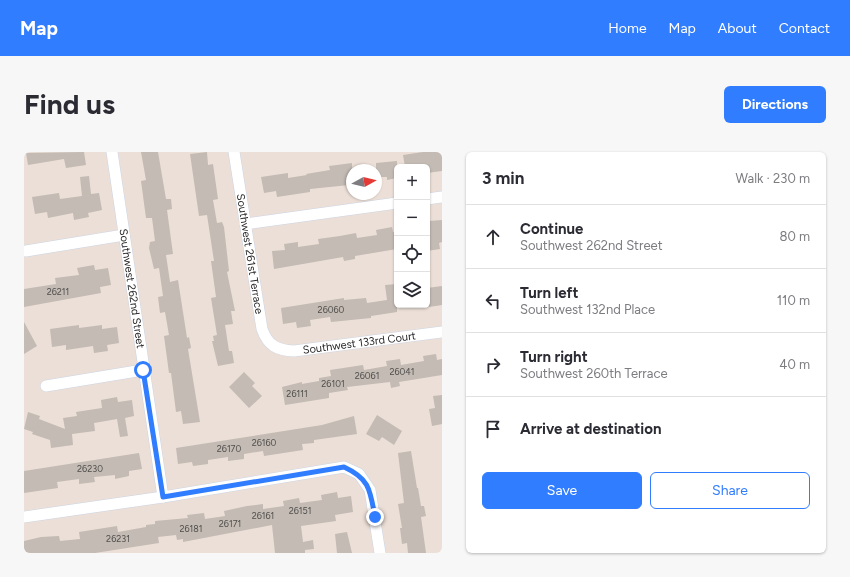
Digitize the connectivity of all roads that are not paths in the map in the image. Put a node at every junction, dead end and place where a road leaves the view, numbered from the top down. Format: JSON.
{"nodes":[{"id":1,"x":112,"y":152,"type":"edge"},
{"id":2,"x":234,"y":152,"type":"edge"},
{"id":3,"x":442,"y":197,"type":"edge"},
{"id":4,"x":430,"y":199,"type":"edge"},
{"id":5,"x":394,"y":203,"type":"edge"},
{"id":6,"x":245,"y":224,"type":"junction"},
{"id":7,"x":124,"y":235,"type":"junction"},
{"id":8,"x":26,"y":251,"type":"dead end"},
{"id":9,"x":442,"y":332,"type":"edge"},
{"id":10,"x":277,"y":349,"type":"joint"},
{"id":11,"x":143,"y":370,"type":"junction"},
{"id":12,"x":46,"y":386,"type":"dead end"},
{"id":13,"x":163,"y":497,"type":"junction"},
{"id":14,"x":24,"y":517,"type":"edge"},
{"id":15,"x":380,"y":553,"type":"edge"}],
"edges":[{"from":1,"to":7,"type":"street","name":"Southwest 262nd Street"},
{"from":2,"to":6,"type":"street","name":"Southwest 261st Terrace"},
{"from":3,"to":4,"type":"street"},
{"from":5,"to":6,"type":"street"},
{"from":6,"to":10,"type":"street","name":"Southwest 261st Terrace"},
{"from":7,"to":8,"type":"street"},
{"from":7,"to":11,"type":"street","name":"Southwest 262nd Street"},
{"from":9,"to":10,"type":"street","name":"Southwest 133rd Court"},
{"from":11,"to":12,"type":"street"},
{"from":11,"to":13,"type":"street","name":"Southwest 262nd Street"},
{"from":13,"to":14,"type":"street"},
{"from":13,"to":15,"type":"street"}]}
